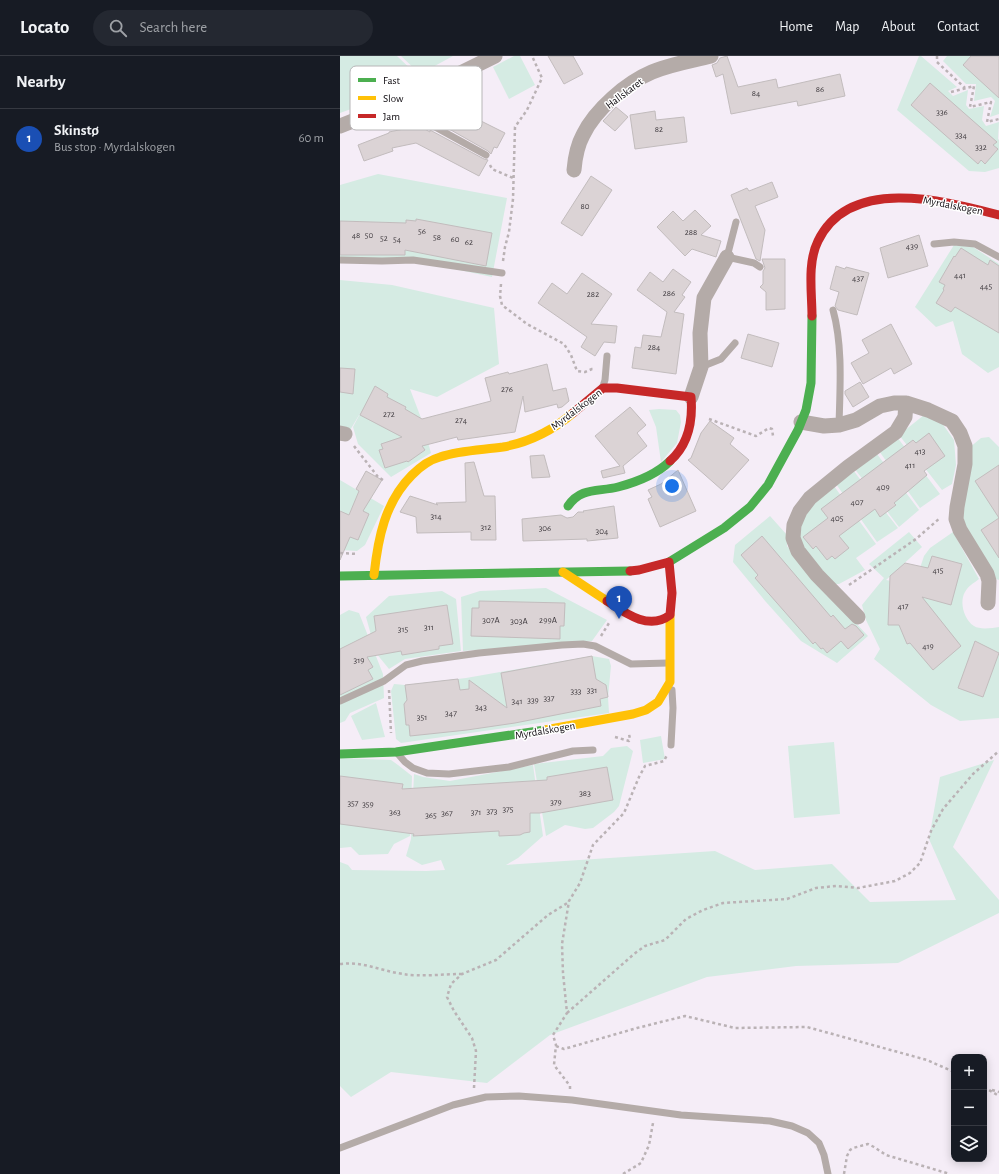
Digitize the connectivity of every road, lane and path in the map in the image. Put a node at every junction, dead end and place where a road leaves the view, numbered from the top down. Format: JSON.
{"nodes":[{"id":1,"x":495,"y":56,"type":"edge"},
{"id":2,"x":532,"y":56,"type":"edge"},
{"id":3,"x":711,"y":56,"type":"edge"},
{"id":4,"x":937,"y":56,"type":"edge"},
{"id":5,"x":475,"y":66,"type":"edge"},
{"id":6,"x":965,"y":88,"type":"junction"},
{"id":7,"x":952,"y":92,"type":"dead end"},
{"id":8,"x":999,"y":119,"type":"edge"},
{"id":9,"x":350,"y":122,"type":"edge"},
{"id":10,"x":340,"y":126,"type":"edge"},
{"id":11,"x":441,"y":130,"type":"edge"},
{"id":12,"x":486,"y":155,"type":"joint"},
{"id":13,"x":574,"y":170,"type":"dead end"},
{"id":14,"x":513,"y":178,"type":"junction"},
{"id":15,"x":999,"y":215,"type":"edge"},
{"id":16,"x":736,"y":222,"type":"dead end"},
{"id":17,"x":934,"y":244,"type":"dead end"},
{"id":18,"x":727,"y":257,"type":"junction"},
{"id":19,"x":999,"y":257,"type":"edge"},
{"id":20,"x":340,"y":260,"type":"edge"},
{"id":21,"x":760,"y":267,"type":"dead end"},
{"id":22,"x":502,"y":273,"type":"junction"},
{"id":23,"x":833,"y":310,"type":"dead end"},
{"id":24,"x":735,"y":343,"type":"dead end"},
{"id":25,"x":607,"y":356,"type":"dead end"},
{"id":26,"x":701,"y":367,"type":"junction"},
{"id":27,"x":592,"y":369,"type":"dead end"},
{"id":28,"x":603,"y":388,"type":"junction"},
{"id":29,"x":691,"y":397,"type":"junction"},
{"id":30,"x":906,"y":403,"type":"junction"},
{"id":31,"x":692,"y":412,"type":"junction"},
{"id":32,"x":801,"y":422,"type":"junction"},
{"id":33,"x":838,"y":425,"type":"junction"},
{"id":34,"x":342,"y":434,"type":"edge"},
{"id":35,"x":784,"y":457,"type":"junction"},
{"id":36,"x":398,"y":492,"type":"junction"},
{"id":37,"x":568,"y":506,"type":"dead end"},
{"id":38,"x":957,"y":507,"type":"junction"},
{"id":39,"x":669,"y":562,"type":"junction"},
{"id":40,"x":563,"y":572,"type":"junction"},
{"id":41,"x":374,"y":575,"type":"junction"},
{"id":42,"x":340,"y":576,"type":"edge"},
{"id":43,"x":836,"y":595,"type":"junction"},
{"id":44,"x":988,"y":603,"type":"dead end"},
{"id":45,"x":618,"y":608,"type":"junction"},
{"id":46,"x":670,"y":615,"type":"junction"},
{"id":47,"x":858,"y":617,"type":"dead end"},
{"id":48,"x":595,"y":646,"type":"junction"},
{"id":49,"x":670,"y":663,"type":"junction"},
{"id":50,"x":388,"y":678,"type":"junction"},
{"id":51,"x":670,"y":682,"type":"junction"},
{"id":52,"x":340,"y":701,"type":"edge"},
{"id":53,"x":671,"y":746,"type":"joint"},
{"id":54,"x":593,"y":750,"type":"dead end"},
{"id":55,"x":999,"y":751,"type":"edge"},
{"id":56,"x":394,"y":752,"type":"junction"},
{"id":57,"x":340,"y":754,"type":"edge"},
{"id":58,"x":569,"y":901,"type":"junction"},
{"id":59,"x":340,"y":964,"type":"edge"},
{"id":60,"x":462,"y":974,"type":"junction"},
{"id":61,"x":566,"y":1014,"type":"junction"},
{"id":62,"x":556,"y":1046,"type":"junction"},
{"id":63,"x":951,"y":1071,"type":"edge"},
{"id":64,"x":989,"y":1089,"type":"joint"},
{"id":65,"x":999,"y":1092,"type":"edge"},
{"id":66,"x":999,"y":1096,"type":"edge"},
{"id":67,"x":474,"y":1100,"type":"junction"},
{"id":68,"x":572,"y":1100,"type":"junction"},
{"id":69,"x":655,"y":1111,"type":"junction"},
{"id":70,"x":340,"y":1148,"type":"edge"},
{"id":71,"x":623,"y":1174,"type":"edge"},
{"id":72,"x":828,"y":1174,"type":"edge"},
{"id":73,"x":844,"y":1174,"type":"edge"},
{"id":74,"x":950,"y":1174,"type":"edge"}],
"edges":[{"from":1,"to":5,"type":"street"},
{"from":2,"to":14,"type":"path"},
{"from":3,"to":13,"type":"street","name":"Hallskaret"},
{"from":4,"to":6,"type":"path"},
{"from":6,"to":7,"type":"path"},
{"from":6,"to":8,"type":"path"},
{"from":9,"to":10,"type":"street"},
{"from":11,"to":12,"type":"lane"},
{"from":12,"to":14,"type":"path"},
{"from":14,"to":22,"type":"path"},
{"from":15,"to":32,"type":"street","name":"Myrdalskogen"},
{"from":16,"to":18,"type":"lane"},
{"from":17,"to":19,"type":"lane"},
{"from":18,"to":21,"type":"lane"},
{"from":18,"to":26,"type":"street"},
{"from":20,"to":22,"type":"lane"},
{"from":22,"to":27,"type":"path"},
{"from":23,"to":33,"type":"lane"},
{"from":24,"to":26,"type":"lane"},
{"from":25,"to":28,"type":"lane"},
{"from":26,"to":29,"type":"street"},
{"from":28,"to":29,"type":"street","name":"Myrdalskogen"},
{"from":28,"to":36,"type":"street","name":"Myrdalskogen"},
{"from":29,"to":31,"type":"street"},
{"from":30,"to":33,"type":"street"},
{"from":30,"to":38,"type":"street"},
{"from":30,"to":43,"type":"street"},
{"from":31,"to":35,"type":"path"},
{"from":31,"to":37,"type":"street"},
{"from":32,"to":33,"type":"street"},
{"from":32,"to":35,"type":"street","name":"Myrdalskogen"},
{"from":34,"to":36,"type":"path"},
{"from":35,"to":39,"type":"street","name":"Myrdalskogen"},
{"from":36,"to":41,"type":"street","name":"Myrdalskogen"},
{"from":38,"to":43,"type":"path"},
{"from":38,"to":44,"type":"street"},
{"from":39,"to":40,"type":"street","name":"Myrdalskogen"},
{"from":39,"to":46,"type":"street"},
{"from":40,"to":41,"type":"street","name":"Myrdalskogen"},
{"from":40,"to":45,"type":"street"},
{"from":41,"to":42,"type":"street","name":"Myrdalskogen"},
{"from":43,"to":47,"type":"street"},
{"from":45,"to":46,"type":"street"},
{"from":45,"to":48,"type":"path"},
{"from":46,"to":49,"type":"street"},
{"from":48,"to":49,"type":"lane"},
{"from":48,"to":50,"type":"lane"},
{"from":49,"to":51,"type":"street"},
{"from":50,"to":52,"type":"lane"},
{"from":50,"to":56,"type":"path"},
{"from":51,"to":53,"type":"lane"},
{"from":51,"to":56,"type":"street","name":"Myrdalskogen"},
{"from":53,"to":58,"type":"path"},
{"from":54,"to":56,"type":"lane"},
{"from":55,"to":61,"type":"path"},
{"from":56,"to":57,"type":"street","name":"Myrdalskogen"},
{"from":58,"to":60,"type":"path"},
{"from":58,"to":61,"type":"path"},
{"from":59,"to":60,"type":"path"},
{"from":60,"to":67,"type":"path"},
{"from":61,"to":62,"type":"path"},
{"from":62,"to":63,"type":"path"},
{"from":62,"to":68,"type":"path"},
{"from":64,"to":65,"type":"path"},
{"from":64,"to":66,"type":"path"},
{"from":67,"to":68,"type":"lane"},
{"from":67,"to":70,"type":"lane"},
{"from":68,"to":69,"type":"lane"},
{"from":69,"to":71,"type":"path"},
{"from":69,"to":72,"type":"lane"},
{"from":73,"to":74,"type":"path"}]}
